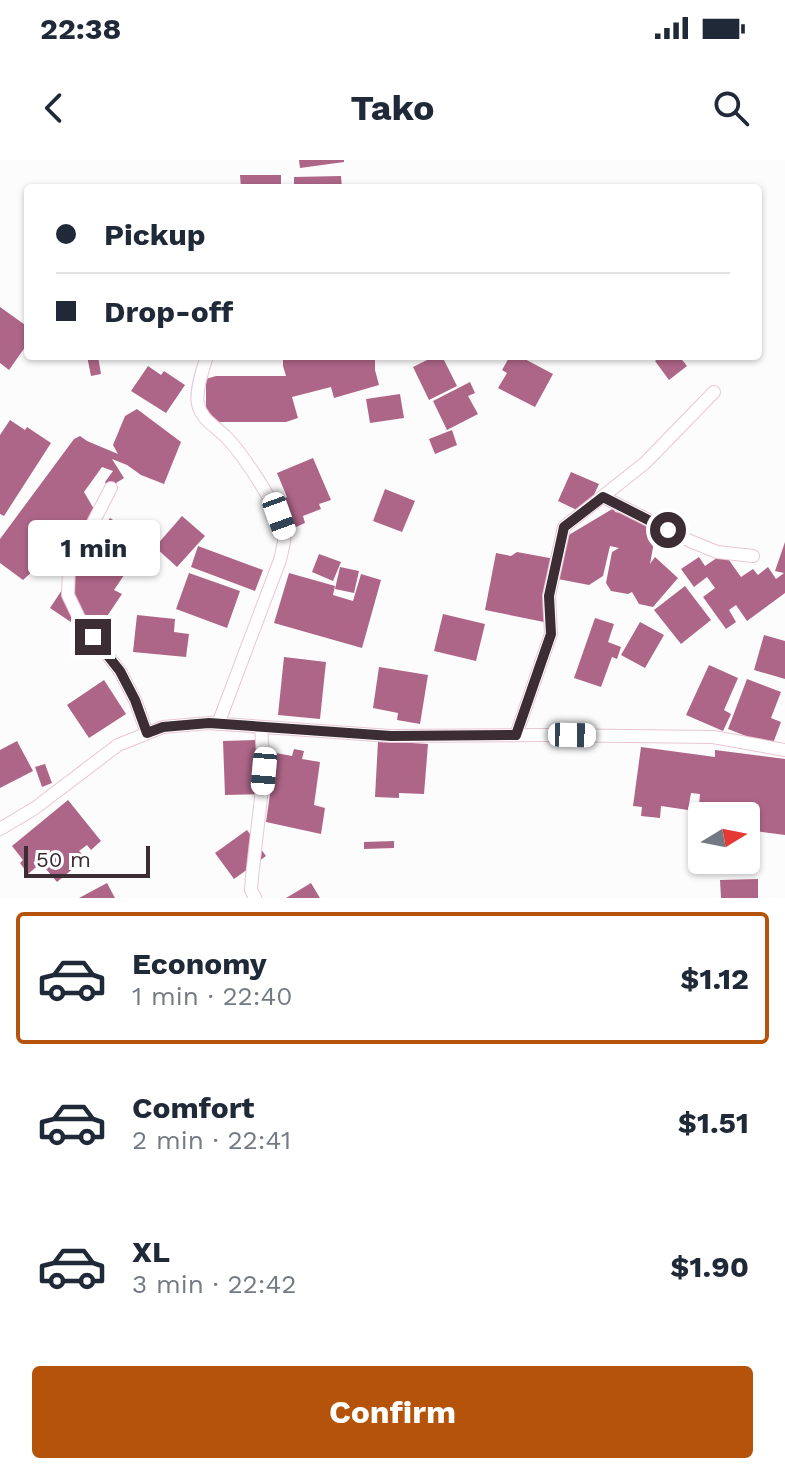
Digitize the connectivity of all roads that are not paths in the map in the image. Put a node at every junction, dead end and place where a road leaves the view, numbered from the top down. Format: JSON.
{"nodes":[{"id":1,"x":206,"y":360,"type":"edge"},
{"id":2,"x":714,"y":392,"type":"dead end"},
{"id":3,"x":111,"y":488,"type":"dead end"},
{"id":4,"x":603,"y":497,"type":"junction"},
{"id":5,"x":753,"y":556,"type":"dead end"},
{"id":6,"x":218,"y":724,"type":"junction"},
{"id":7,"x":261,"y":727,"type":"junction"},
{"id":8,"x":147,"y":733,"type":"junction"},
{"id":9,"x":516,"y":735,"type":"junction"},
{"id":10,"x":785,"y":750,"type":"edge"},
{"id":11,"x":0,"y":829,"type":"edge"},
{"id":12,"x":255,"y":898,"type":"edge"}],
"edges":[{"from":1,"to":6,"type":"street"},
{"from":2,"to":4,"type":"street"},
{"from":3,"to":8,"type":"street"},
{"from":4,"to":5,"type":"street"},
{"from":4,"to":9,"type":"street"},
{"from":6,"to":7,"type":"street"},
{"from":6,"to":8,"type":"street"},
{"from":7,"to":9,"type":"street"},
{"from":7,"to":12,"type":"street"},
{"from":8,"to":11,"type":"street"},
{"from":9,"to":10,"type":"street"}]}
